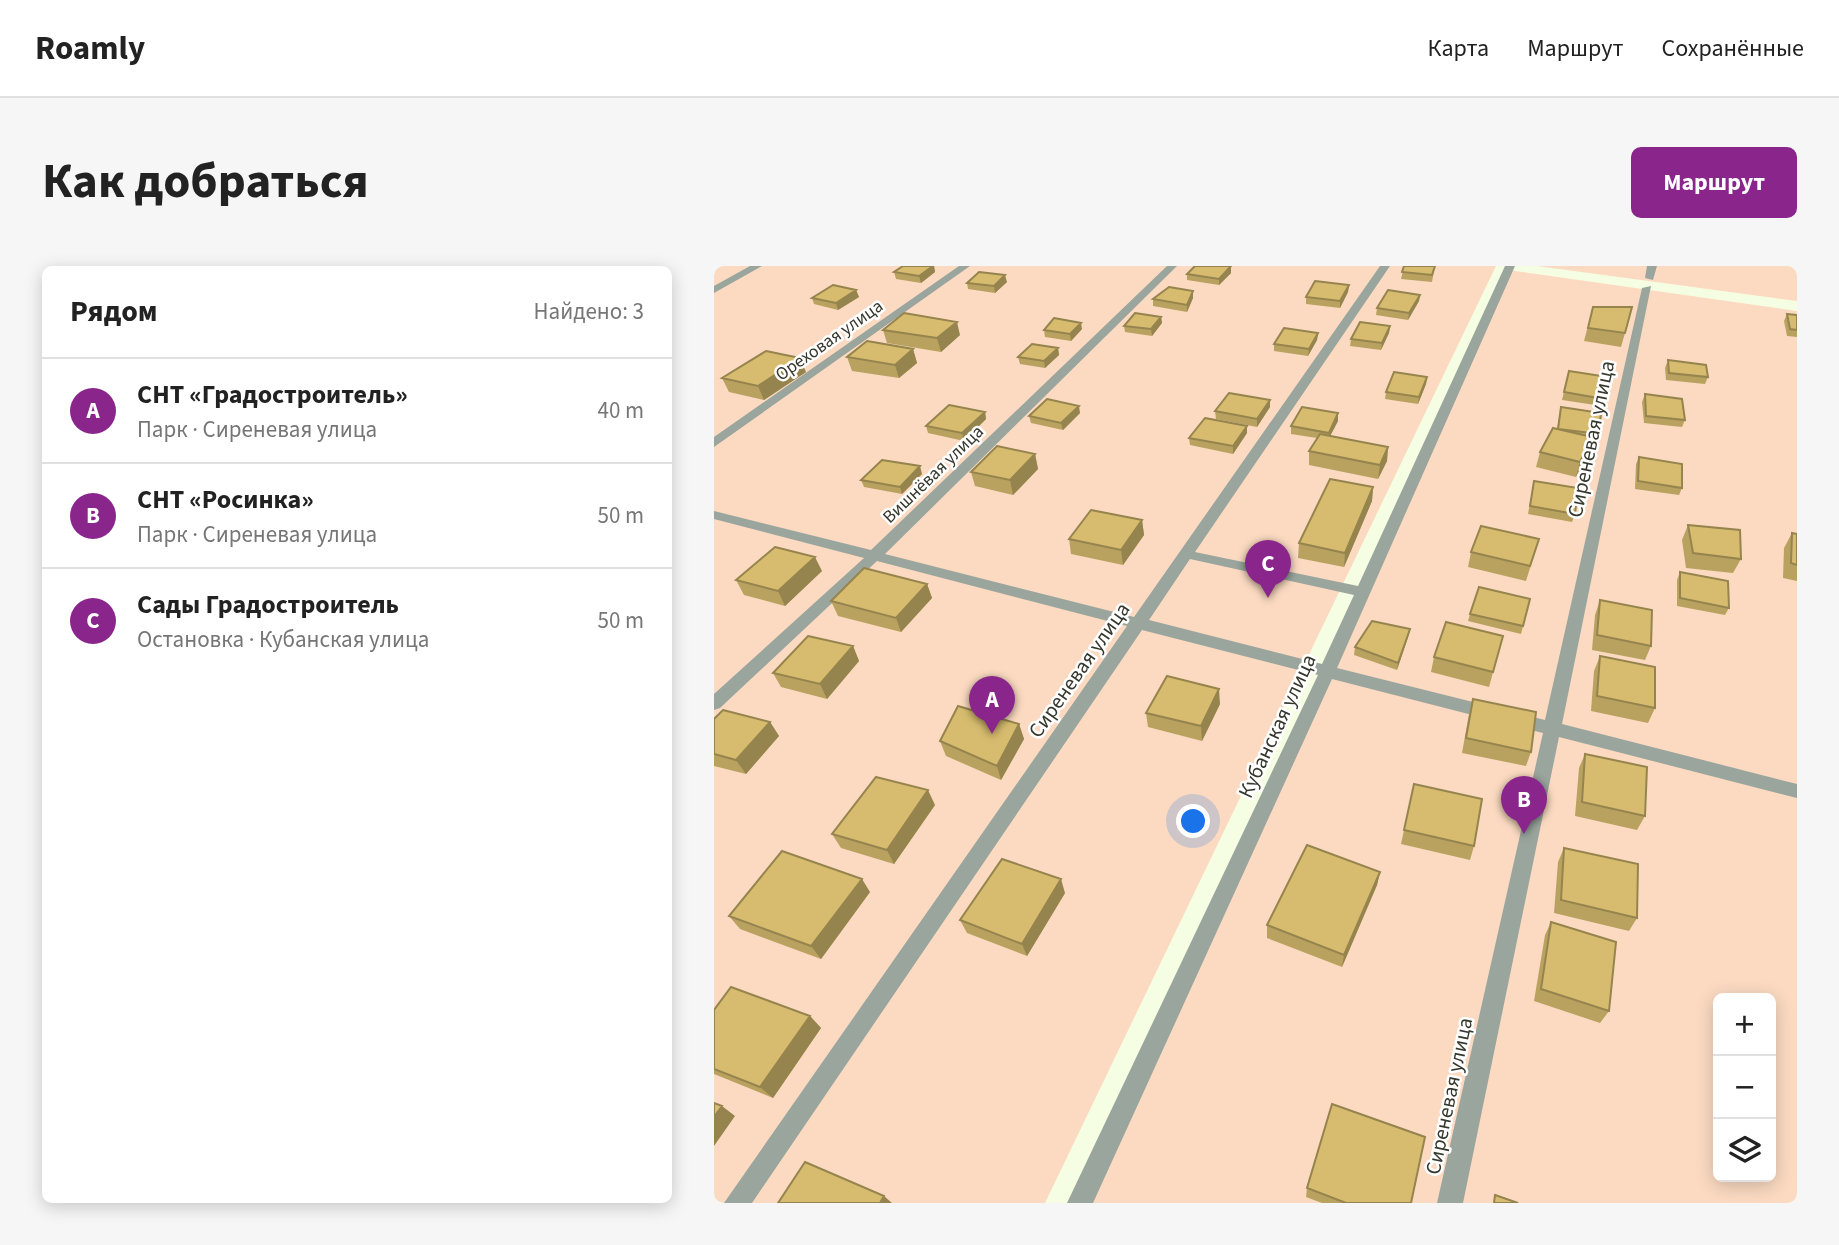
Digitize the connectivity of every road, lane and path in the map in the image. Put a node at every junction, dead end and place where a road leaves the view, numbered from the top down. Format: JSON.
{"nodes":[{"id":1,"x":757,"y":266,"type":"edge"},
{"id":2,"x":965,"y":266,"type":"edge"},
{"id":3,"x":1172,"y":266,"type":"edge"},
{"id":4,"x":1385,"y":266,"type":"edge"},
{"id":5,"x":1510,"y":266,"type":"edge"},
{"id":6,"x":1652,"y":266,"type":"edge"},
{"id":7,"x":714,"y":290,"type":"edge"},
{"id":8,"x":714,"y":443,"type":"edge"},
{"id":9,"x":714,"y":515,"type":"edge"},
{"id":10,"x":1186,"y":554,"type":"junction"},
{"id":11,"x":873,"y":557,"type":"junction"},
{"id":12,"x":1363,"y":592,"type":"junction"},
{"id":13,"x":1140,"y":622,"type":"junction"},
{"id":14,"x":1328,"y":670,"type":"junction"},
{"id":15,"x":714,"y":704,"type":"edge"},
{"id":16,"x":1551,"y":727,"type":"junction"},
{"id":17,"x":1797,"y":791,"type":"edge"},
{"id":18,"x":737,"y":1203,"type":"edge"},
{"id":19,"x":1080,"y":1203,"type":"edge"},
{"id":20,"x":1450,"y":1203,"type":"edge"}],
"edges":[{"from":1,"to":7,"type":"street"},
{"from":2,"to":8,"type":"street","name":"Ореховая улица"},
{"from":3,"to":11,"type":"street","name":"Вишнёвая улица"},
{"from":4,"to":10,"type":"street","name":"Сиреневая улица"},
{"from":5,"to":12,"type":"street","name":"Кубанская улица"},
{"from":6,"to":16,"type":"street","name":"Сиреневая улица"},
{"from":9,"to":11,"type":"street"},
{"from":10,"to":12,"type":"street"},
{"from":10,"to":13,"type":"street","name":"Сиреневая улица"},
{"from":11,"to":13,"type":"street"},
{"from":11,"to":15,"type":"street","name":"Вишнёвая улица"},
{"from":12,"to":14,"type":"street","name":"Кубанская улица"},
{"from":13,"to":14,"type":"street"},
{"from":13,"to":18,"type":"street","name":"Сиреневая улица"},
{"from":14,"to":16,"type":"street"},
{"from":14,"to":19,"type":"street","name":"Кубанская улица"},
{"from":16,"to":17,"type":"street"},
{"from":16,"to":20,"type":"street","name":"Сиреневая улица"}]}
